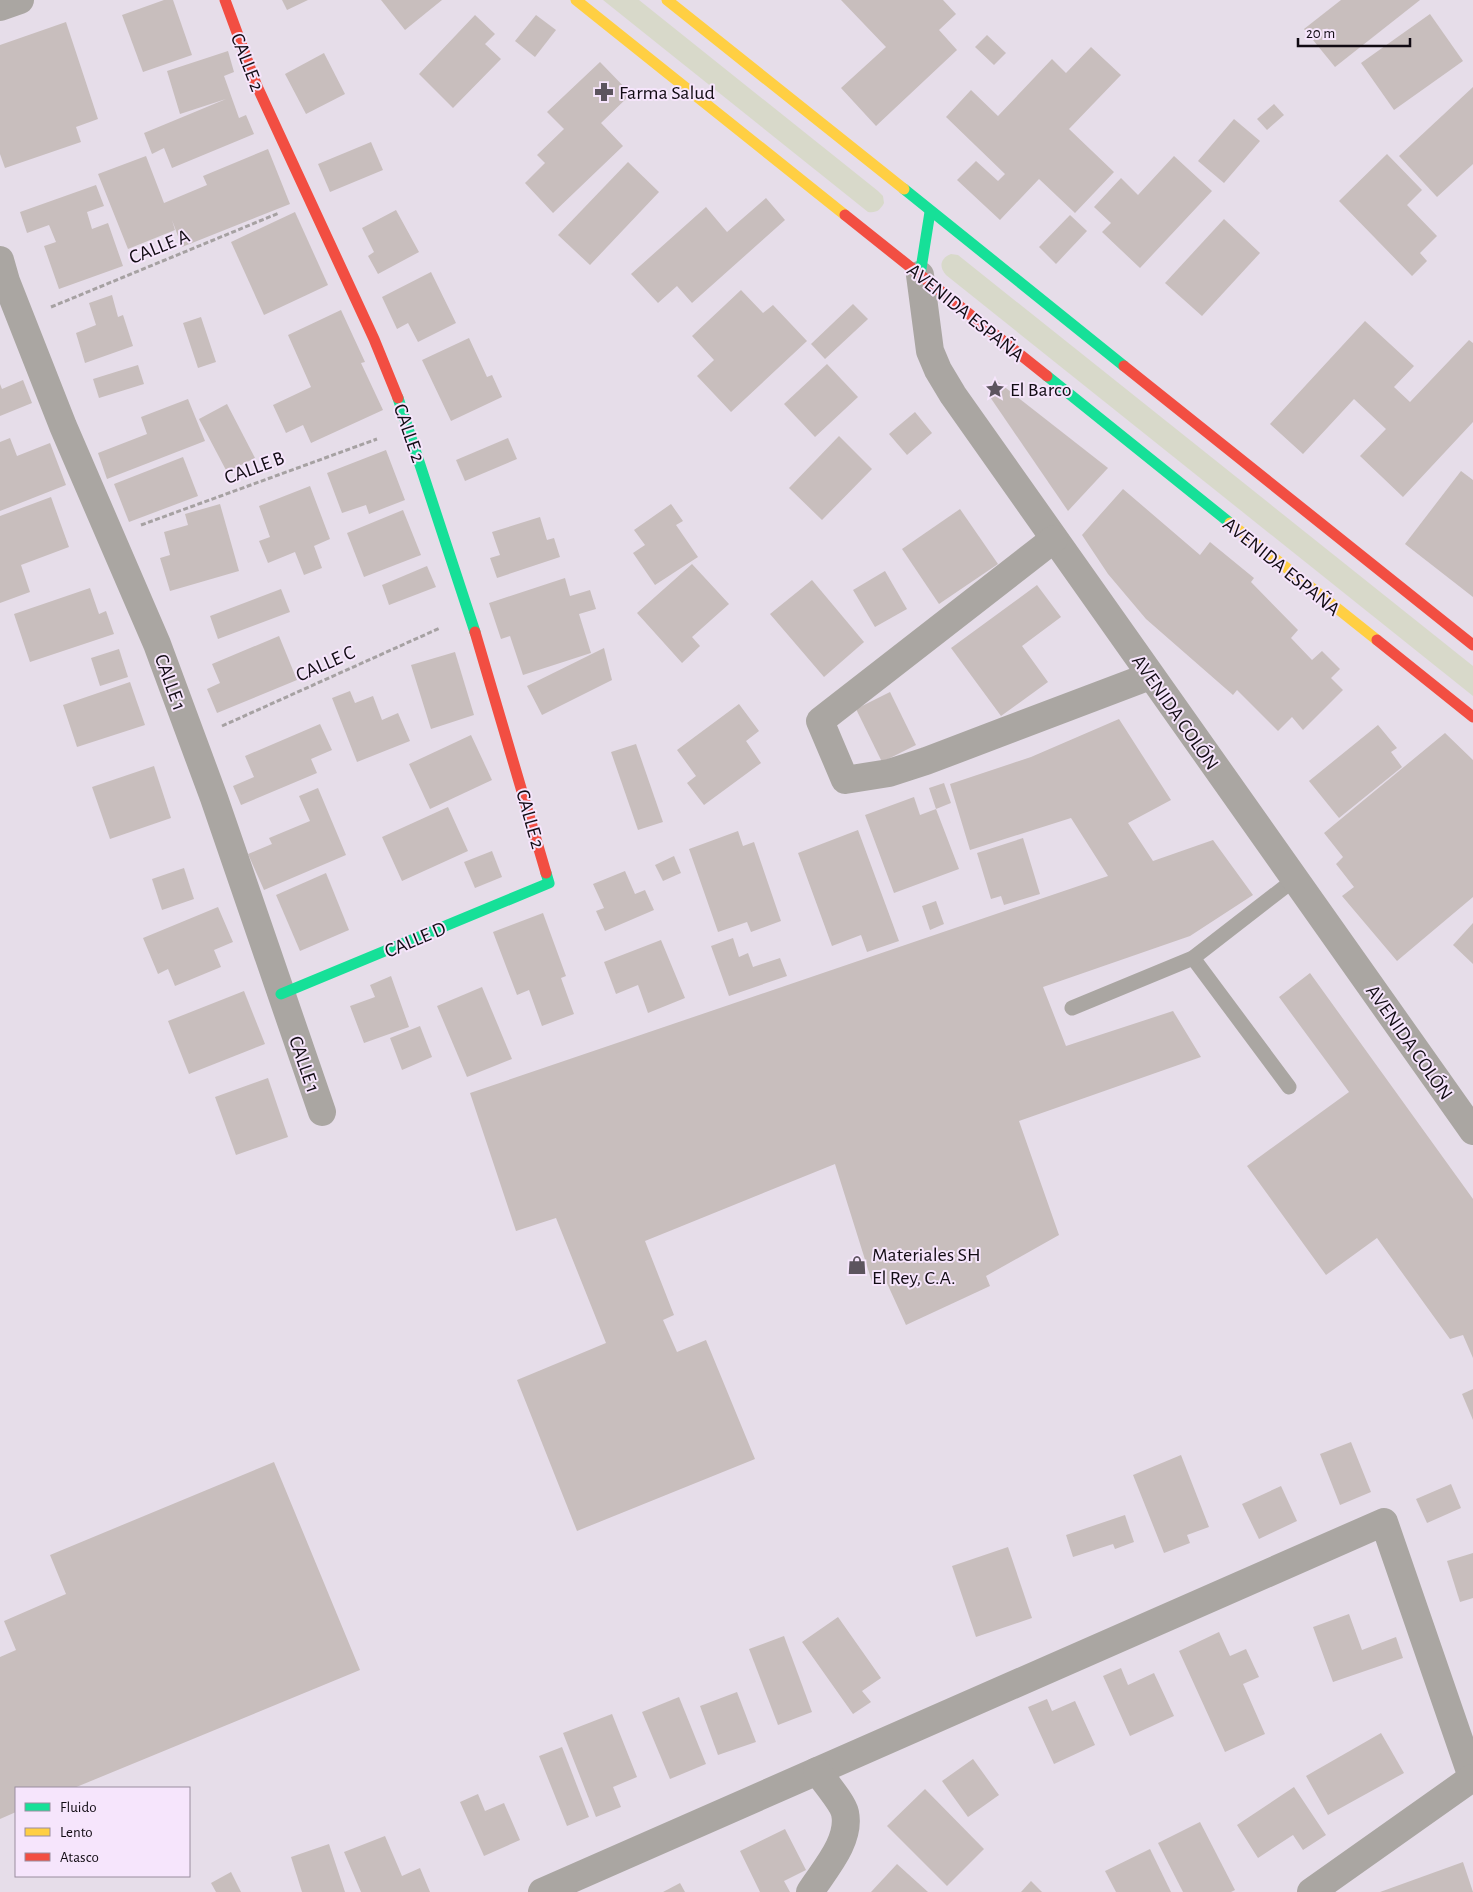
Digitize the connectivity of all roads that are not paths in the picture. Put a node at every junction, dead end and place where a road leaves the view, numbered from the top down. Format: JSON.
{"nodes":[{"id":1,"x":20,"y":0,"type":"edge"},
{"id":2,"x":225,"y":0,"type":"edge"},
{"id":3,"x":576,"y":0,"type":"edge"},
{"id":4,"x":667,"y":0,"type":"edge"},
{"id":5,"x":0,"y":7,"type":"edge"},
{"id":6,"x":930,"y":212,"type":"junction"},
{"id":7,"x":0,"y":260,"type":"edge"},
{"id":8,"x":920,"y":275,"type":"junction"},
{"id":9,"x":1054,"y":539,"type":"junction"},
{"id":10,"x":1473,"y":645,"type":"edge"},
{"id":11,"x":1150,"y":676,"type":"junction"},
{"id":12,"x":1473,"y":718,"type":"edge"},
{"id":13,"x":1295,"y":880,"type":"junction"},
{"id":14,"x":550,"y":883,"type":"joint"},
{"id":15,"x":1193,"y":958,"type":"junction"},
{"id":16,"x":281,"y":994,"type":"junction"},
{"id":17,"x":1072,"y":1008,"type":"dead end"},
{"id":18,"x":1288,"y":1087,"type":"dead end"},
{"id":19,"x":322,"y":1112,"type":"dead end"},
{"id":20,"x":1473,"y":1130,"type":"edge"},
{"id":21,"x":817,"y":1771,"type":"junction"},
{"id":22,"x":1473,"y":1779,"type":"edge"},
{"id":23,"x":542,"y":1892,"type":"edge"},
{"id":24,"x":810,"y":1892,"type":"edge"},
{"id":25,"x":1311,"y":1892,"type":"edge"}],
"edges":[{"from":1,"to":5,"type":"street"},
{"from":2,"to":14,"type":"main road","name":"CALLE 2"},
{"from":3,"to":8,"type":"main road","name":"AVENIDA ESPAÑA"},
{"from":4,"to":6,"type":"main road"},
{"from":6,"to":8,"type":"main road"},
{"from":6,"to":10,"type":"main road"},
{"from":7,"to":16,"type":"street","name":"CALLE 1"},
{"from":8,"to":9,"type":"street","name":"AVENIDA COLÓN"},
{"from":8,"to":12,"type":"main road","name":"AVENIDA ESPAÑA"},
{"from":9,"to":11,"type":"street","name":"AVENIDA COLÓN"},
{"from":9,"to":11,"type":"street"},
{"from":11,"to":13,"type":"street","name":"AVENIDA COLÓN"},
{"from":13,"to":15,"type":"lane"},
{"from":13,"to":20,"type":"street","name":"AVENIDA COLÓN"},
{"from":14,"to":16,"type":"main road","name":"CALLE D"},
{"from":15,"to":17,"type":"lane"},
{"from":15,"to":18,"type":"lane"},
{"from":16,"to":19,"type":"street","name":"CALLE 1"},
{"from":21,"to":22,"type":"street"},
{"from":21,"to":23,"type":"street"},
{"from":21,"to":24,"type":"street"},
{"from":22,"to":25,"type":"street"}]}
